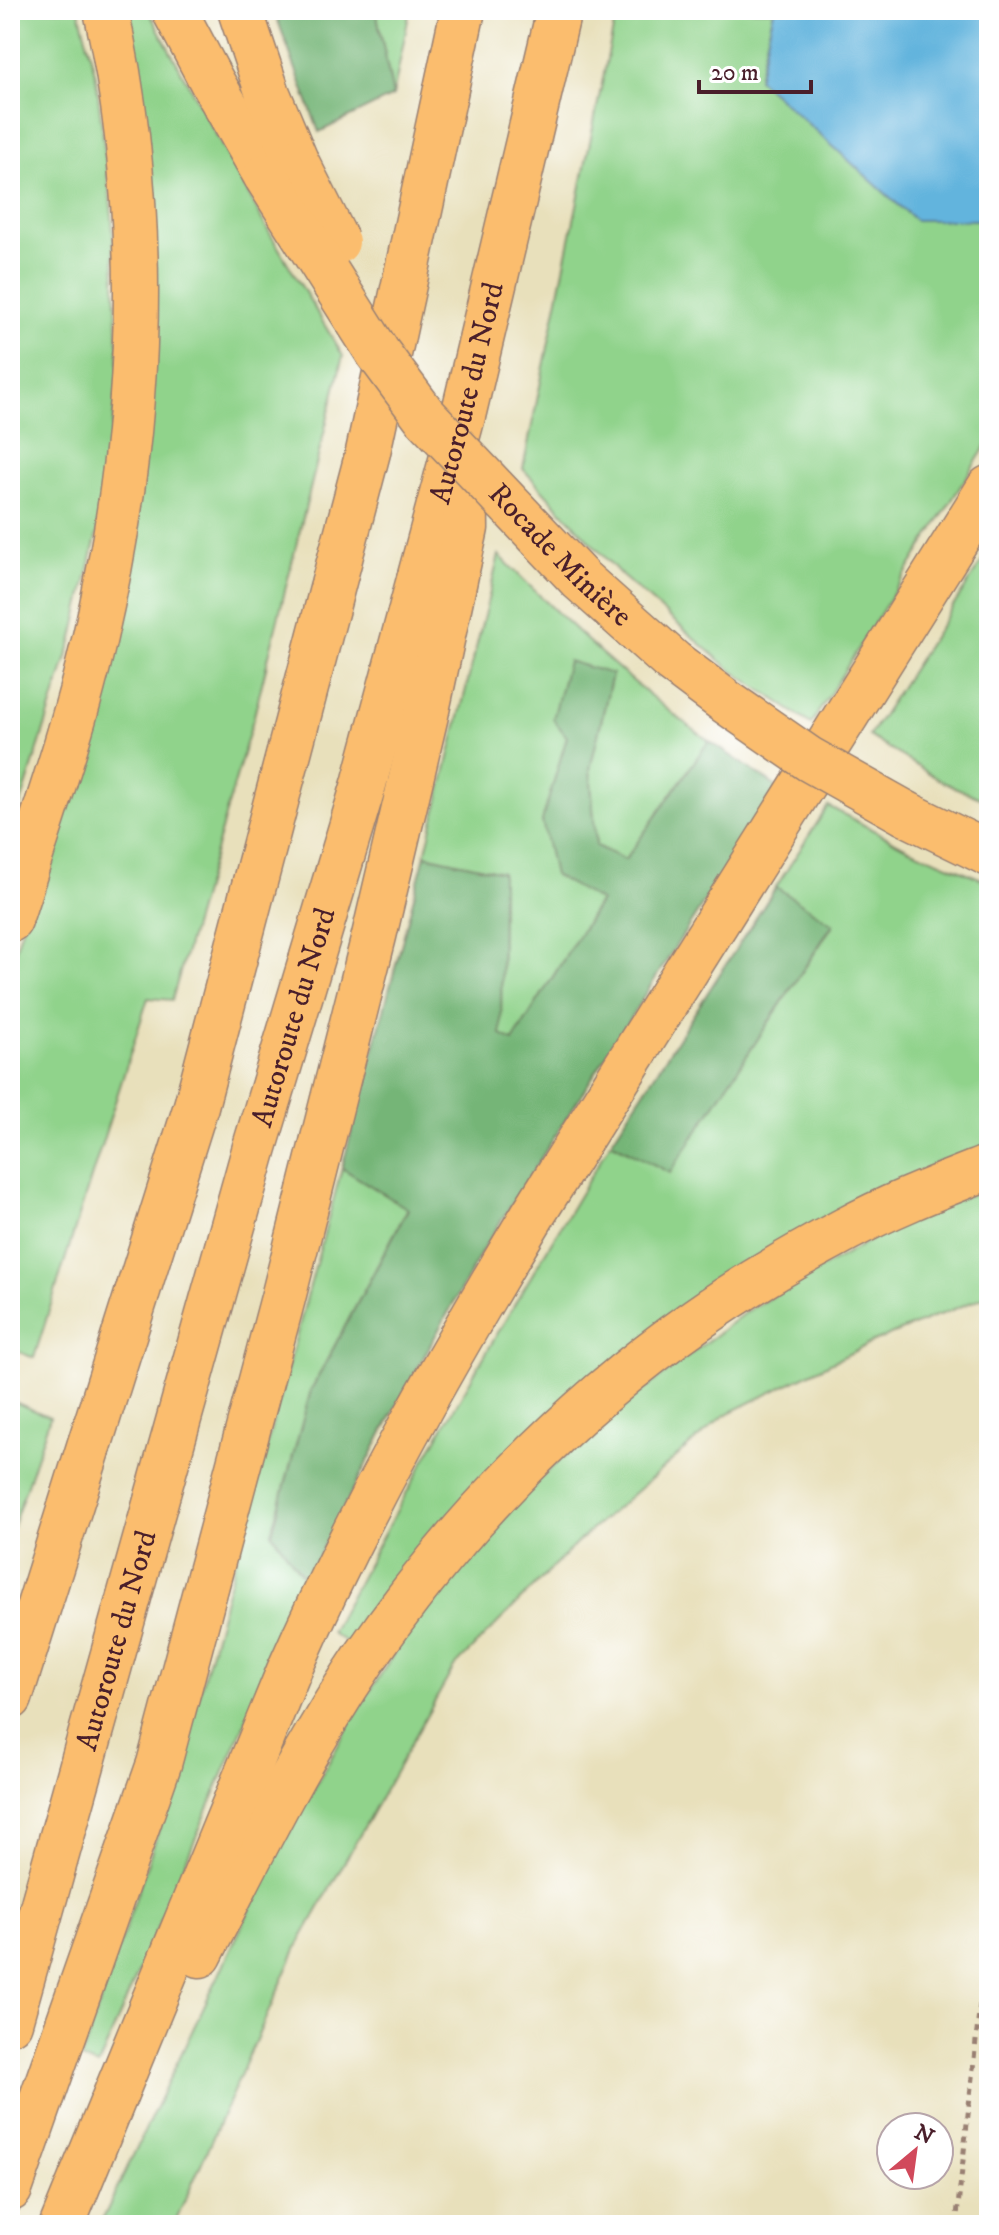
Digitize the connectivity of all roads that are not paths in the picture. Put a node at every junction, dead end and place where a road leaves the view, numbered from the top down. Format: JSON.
{"nodes":[{"id":1,"x":106,"y":10,"type":"edge"},
{"id":2,"x":174,"y":10,"type":"edge"},
{"id":3,"x":240,"y":10,"type":"edge"},
{"id":4,"x":463,"y":10,"type":"edge"},
{"id":5,"x":559,"y":10,"type":"edge"},
{"id":6,"x":281,"y":168,"type":"junction"},
{"id":7,"x":463,"y":416,"type":"junction"},
{"id":8,"x":989,"y":488,"type":"edge"},
{"id":9,"x":989,"y":854,"type":"edge"},
{"id":10,"x":10,"y":920,"type":"edge"},
{"id":11,"x":989,"y":1167,"type":"edge"},
{"id":12,"x":13,"y":1688,"type":"edge"},
{"id":13,"x":10,"y":2022,"type":"edge"},
{"id":14,"x":10,"y":2189,"type":"edge"},
{"id":15,"x":64,"y":2225,"type":"edge"}],
"edges":[{"from":1,"to":10,"type":"highway"},
{"from":2,"to":6,"type":"highway","name":"Rocade Minière"},
{"from":3,"to":6,"type":"highway"},
{"from":4,"to":12,"type":"highway"},
{"from":5,"to":7,"type":"highway","name":"Autoroute du Nord"},
{"from":6,"to":9,"type":"highway","name":"Rocade Minière","bridge":true},
{"from":7,"to":13,"type":"highway","name":"Autoroute du Nord"},
{"from":7,"to":14,"type":"highway"},
{"from":8,"to":15,"type":"highway"},
{"from":11,"to":15,"type":"highway"}]}
